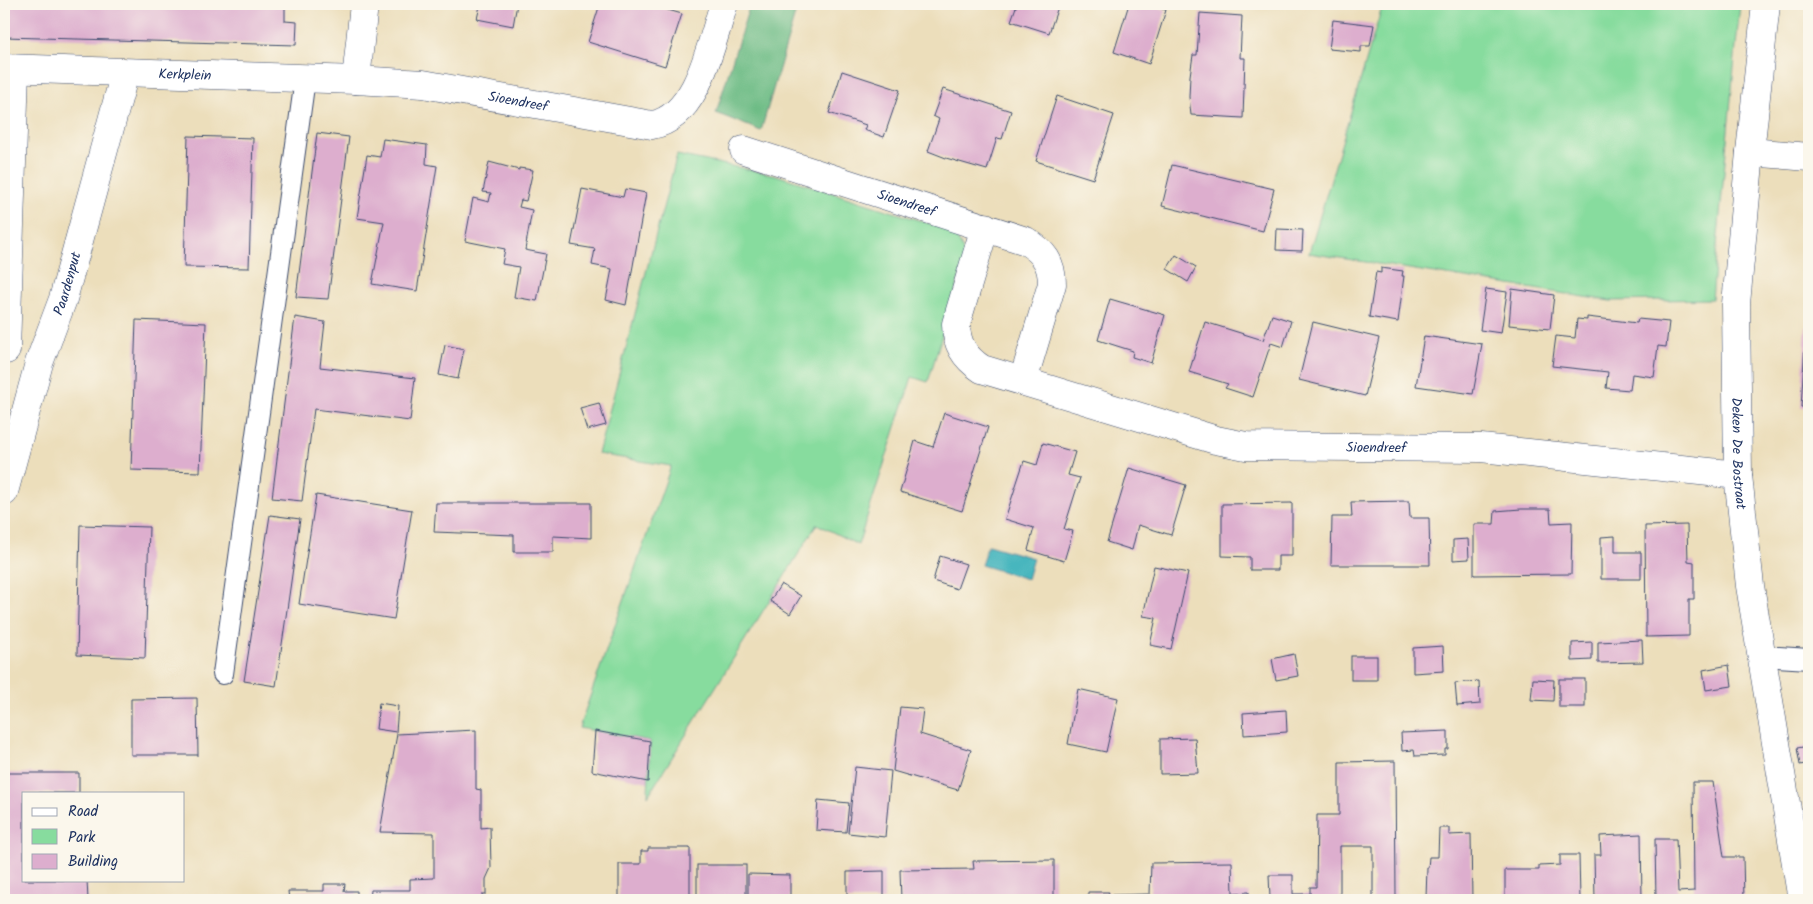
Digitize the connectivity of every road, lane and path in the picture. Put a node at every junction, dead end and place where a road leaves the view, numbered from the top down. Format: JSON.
{"nodes":[{"id":1,"x":364,"y":4,"type":"edge"},
{"id":2,"x":724,"y":4,"type":"edge"},
{"id":3,"x":1766,"y":4,"type":"edge"},
{"id":4,"x":9,"y":69,"type":"edge"},
{"id":5,"x":125,"y":73,"type":"junction"},
{"id":6,"x":305,"y":79,"type":"junction"},
{"id":7,"x":356,"y":80,"type":"junction"},
{"id":8,"x":744,"y":150,"type":"dead end"},
{"id":9,"x":1750,"y":152,"type":"junction"},
{"id":10,"x":1809,"y":157,"type":"edge"},
{"id":11,"x":985,"y":227,"type":"junction"},
{"id":12,"x":5,"y":350,"type":"edge"},
{"id":13,"x":39,"y":363,"type":"junction"},
{"id":14,"x":1023,"y":381,"type":"junction"},
{"id":15,"x":1738,"y":475,"type":"junction"},
{"id":16,"x":4,"y":492,"type":"edge"},
{"id":17,"x":1762,"y":656,"type":"junction"},
{"id":18,"x":1809,"y":659,"type":"edge"},
{"id":19,"x":223,"y":674,"type":"dead end"},
{"id":20,"x":1802,"y":900,"type":"edge"}],
"edges":[{"from":1,"to":7,"type":"street"},
{"from":2,"to":7,"type":"street","name":"Sioendreef"},
{"from":3,"to":9,"type":"street","name":"Deken De Bostraat"},
{"from":4,"to":5,"type":"street","name":"Kerkplein"},
{"from":4,"to":12,"type":"street","name":"Kerkplein"},
{"from":5,"to":6,"type":"street","name":"Kerkplein"},
{"from":5,"to":13,"type":"street","name":"Paardenput"},
{"from":6,"to":7,"type":"street","name":"Kerkplein"},
{"from":6,"to":19,"type":"lane"},
{"from":8,"to":11,"type":"street","name":"Sioendreef"},
{"from":9,"to":10,"type":"street"},
{"from":9,"to":15,"type":"street","name":"Deken De Bostraat"},
{"from":11,"to":14,"type":"street","name":"Sioendreef"},
{"from":11,"to":14,"type":"street","name":"Sioendreef"},
{"from":12,"to":13,"type":"street","name":"Kerkplein"},
{"from":13,"to":16,"type":"street","name":"Paardenput"},
{"from":14,"to":15,"type":"street","name":"Sioendreef"},
{"from":15,"to":17,"type":"street","name":"Deken De Bostraat"},
{"from":17,"to":18,"type":"lane"},
{"from":17,"to":20,"type":"street","name":"Deken De Bostraat"}]}
